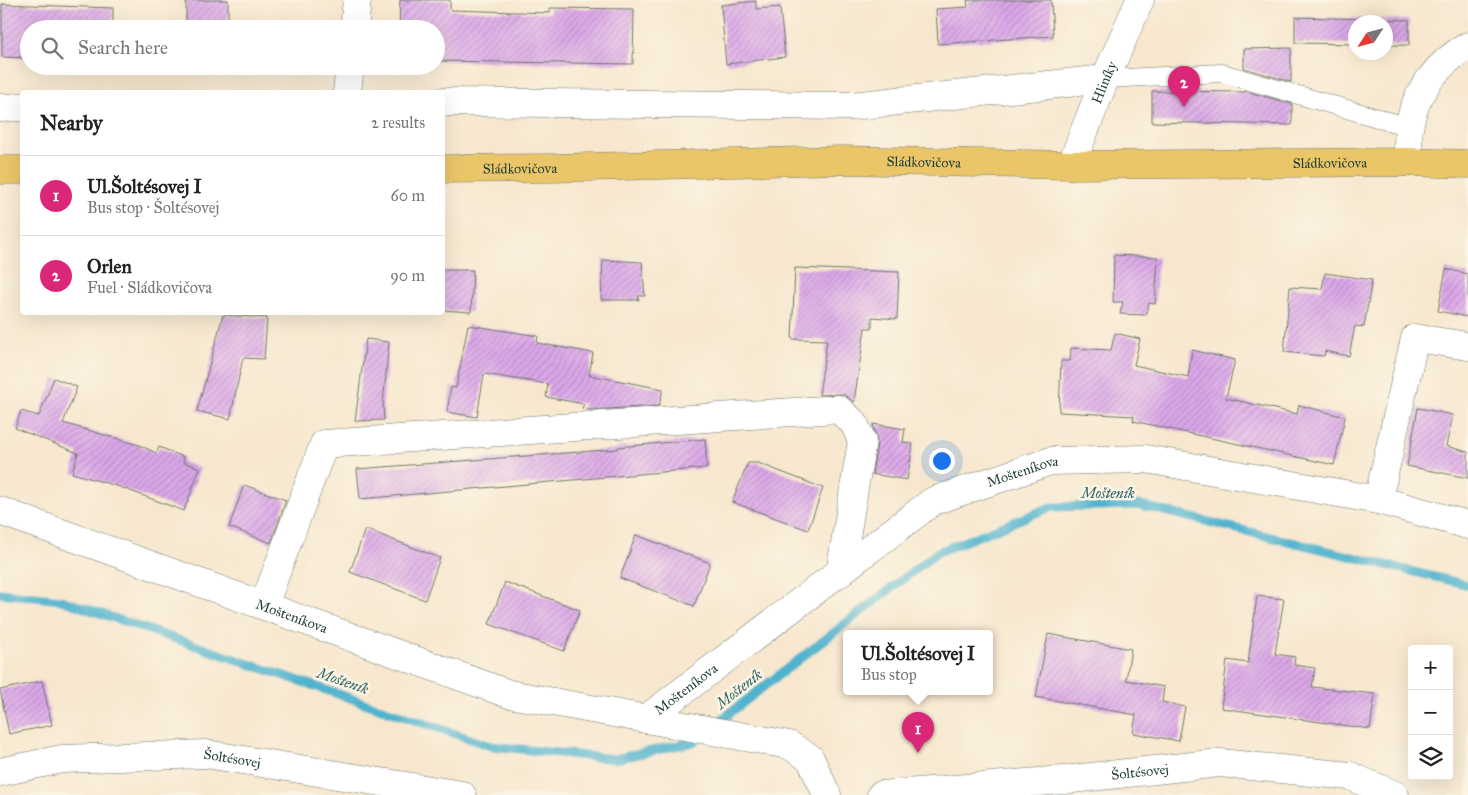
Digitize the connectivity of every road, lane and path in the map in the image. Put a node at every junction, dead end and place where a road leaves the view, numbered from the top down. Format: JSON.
{"nodes":[{"id":1,"x":357,"y":0,"type":"edge"},
{"id":2,"x":1140,"y":0,"type":"edge"},
{"id":3,"x":355,"y":20,"type":"edge"},
{"id":4,"x":1468,"y":46,"type":"edge"},
{"id":5,"x":349,"y":75,"type":"edge"},
{"id":6,"x":1105,"y":79,"type":"junction"},
{"id":7,"x":347,"y":90,"type":"edge"},
{"id":8,"x":445,"y":102,"type":"edge"},
{"id":9,"x":20,"y":107,"type":"edge"},
{"id":10,"x":0,"y":108,"type":"edge"},
{"id":11,"x":1410,"y":127,"type":"junction"},
{"id":12,"x":1407,"y":162,"type":"junction"},
{"id":13,"x":1468,"y":164,"type":"edge"},
{"id":14,"x":1071,"y":165,"type":"junction"},
{"id":15,"x":445,"y":169,"type":"edge"},
{"id":16,"x":0,"y":170,"type":"edge"},
{"id":17,"x":20,"y":170,"type":"edge"},
{"id":18,"x":1468,"y":346,"type":"edge"},
{"id":19,"x":1378,"y":500,"type":"junction"},
{"id":20,"x":0,"y":511,"type":"edge"},
{"id":21,"x":1468,"y":525,"type":"edge"},
{"id":22,"x":840,"y":573,"type":"junction"},
{"id":23,"x":264,"y":605,"type":"junction"},
{"id":24,"x":646,"y":719,"type":"junction"},
{"id":25,"x":0,"y":772,"type":"edge"},
{"id":26,"x":1067,"y":787,"type":"edge"},
{"id":27,"x":462,"y":795,"type":"edge"},
{"id":28,"x":827,"y":795,"type":"edge"},
{"id":29,"x":881,"y":795,"type":"edge"},
{"id":30,"x":1395,"y":795,"type":"edge"}],
"edges":[{"from":1,"to":3,"type":"street"},
{"from":2,"to":6,"type":"street","name":"Hliníky"},
{"from":4,"to":11,"type":"street"},
{"from":5,"to":7,"type":"street"},
{"from":6,"to":8,"type":"street"},
{"from":6,"to":11,"type":"lane"},
{"from":6,"to":14,"type":"street","name":"Hliníky"},
{"from":9,"to":10,"type":"street"},
{"from":11,"to":12,"type":"street"},
{"from":12,"to":13,"type":"main road","name":"Sládkovičova"},
{"from":12,"to":14,"type":"main road","name":"Sládkovičova"},
{"from":14,"to":15,"type":"main road","name":"Sládkovičova"},
{"from":16,"to":17,"type":"main road"},
{"from":18,"to":19,"type":"street"},
{"from":19,"to":21,"type":"street","name":"Mošteníkova"},
{"from":19,"to":22,"type":"street","name":"Mošteníkova"},
{"from":20,"to":23,"type":"street","name":"Mošteníkova"},
{"from":22,"to":23,"type":"street"},
{"from":22,"to":24,"type":"street","name":"Mošteníkova"},
{"from":23,"to":24,"type":"street","name":"Mošteníkova"},
{"from":24,"to":28,"type":"street","name":"Mošteníkova"},
{"from":25,"to":27,"type":"street","name":"Šoltésovej"},
{"from":26,"to":29,"type":"street","name":"Šoltésovej"},
{"from":26,"to":30,"type":"street","name":"Šoltésovej"}]}
